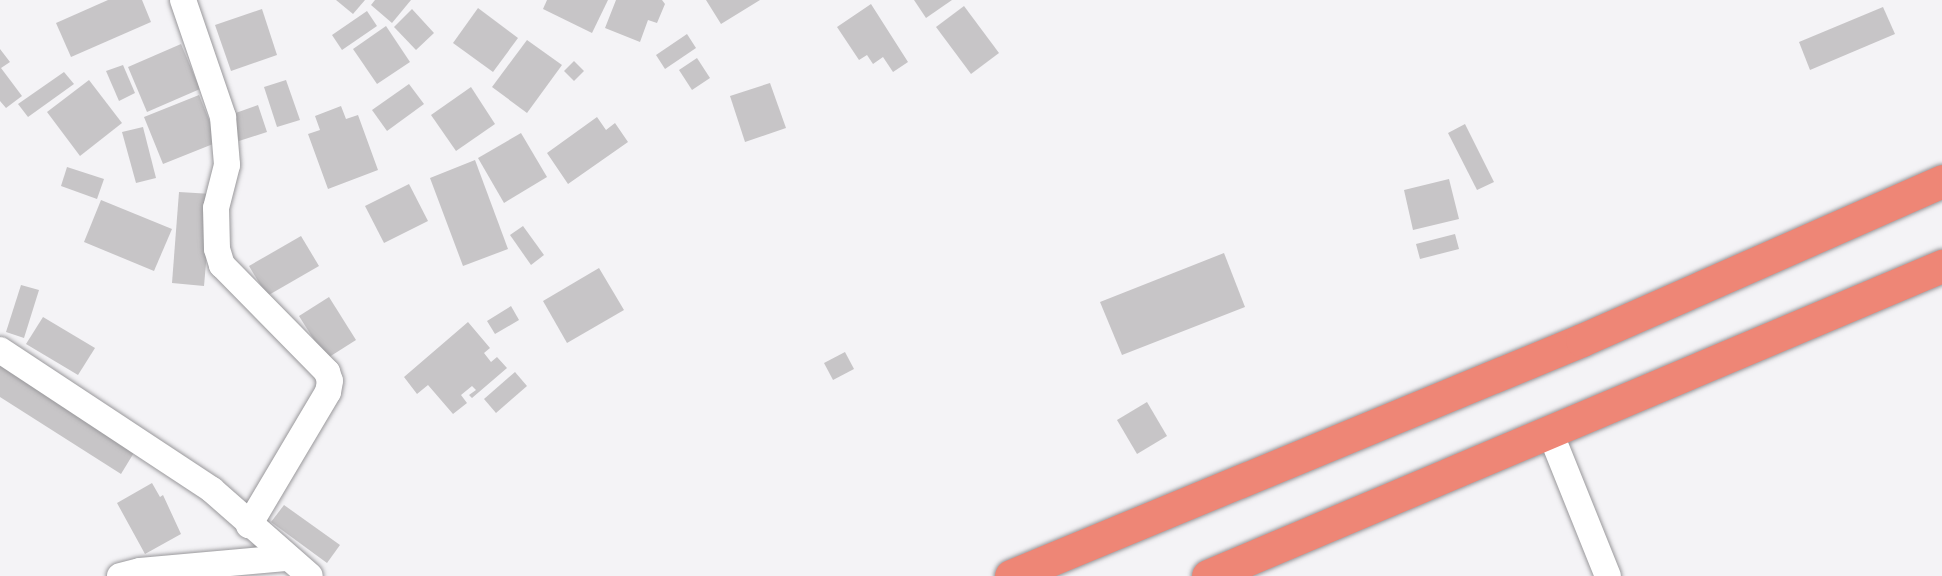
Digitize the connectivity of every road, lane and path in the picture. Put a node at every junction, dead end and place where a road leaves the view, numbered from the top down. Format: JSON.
{"nodes":[{"id":1,"x":183,"y":0,"type":"edge"},
{"id":2,"x":1942,"y":181,"type":"edge"},
{"id":3,"x":1942,"y":266,"type":"edge"},
{"id":4,"x":0,"y":351,"type":"edge"},
{"id":5,"x":1550,"y":432,"type":"junction"},
{"id":6,"x":249,"y":525,"type":"junction"},
{"id":7,"x":285,"y":558,"type":"junction"},
{"id":8,"x":120,"y":576,"type":"edge"},
{"id":9,"x":310,"y":576,"type":"edge"},
{"id":10,"x":1011,"y":576,"type":"edge"},
{"id":11,"x":1208,"y":576,"type":"edge"},
{"id":12,"x":1608,"y":576,"type":"edge"}],
"edges":[{"from":1,"to":6,"type":"street"},
{"from":2,"to":10,"type":"highway"},
{"from":3,"to":5,"type":"highway"},
{"from":4,"to":6,"type":"street"},
{"from":5,"to":11,"type":"highway"},
{"from":5,"to":12,"type":"street"},
{"from":6,"to":7,"type":"street"},
{"from":7,"to":8,"type":"street"},
{"from":7,"to":9,"type":"street"}]}
